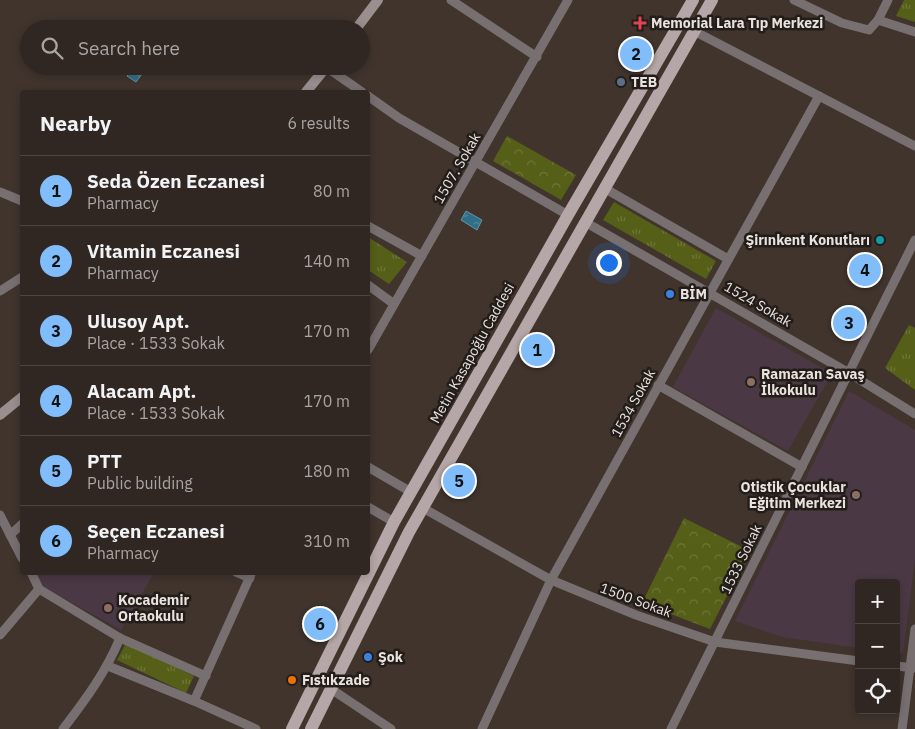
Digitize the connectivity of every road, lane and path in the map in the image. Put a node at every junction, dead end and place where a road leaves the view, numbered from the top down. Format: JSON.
{"nodes":[{"id":1,"x":378,"y":0,"type":"edge"},
{"id":2,"x":451,"y":0,"type":"edge"},
{"id":3,"x":568,"y":0,"type":"edge"},
{"id":4,"x":693,"y":0,"type":"edge"},
{"id":5,"x":712,"y":0,"type":"edge"},
{"id":6,"x":794,"y":0,"type":"edge"},
{"id":7,"x":888,"y":0,"type":"edge"},
{"id":8,"x":363,"y":20,"type":"edge"},
{"id":9,"x":878,"y":20,"type":"junction"},
{"id":10,"x":694,"y":31,"type":"junction"},
{"id":11,"x":915,"y":32,"type":"edge"},
{"id":12,"x":537,"y":56,"type":"junction"},
{"id":13,"x":320,"y":75,"type":"edge"},
{"id":14,"x":338,"y":75,"type":"edge"},
{"id":15,"x":308,"y":90,"type":"edge"},
{"id":16,"x":359,"y":90,"type":"edge"},
{"id":17,"x":819,"y":96,"type":"junction"},
{"id":18,"x":370,"y":97,"type":"edge"},
{"id":19,"x":915,"y":146,"type":"edge"},
{"id":20,"x":476,"y":163,"type":"junction"},
{"id":21,"x":604,"y":188,"type":"junction"},
{"id":22,"x":0,"y":192,"type":"edge"},
{"id":23,"x":20,"y":200,"type":"edge"},
{"id":24,"x":568,"y":215,"type":"junction"},
{"id":25,"x":585,"y":222,"type":"junction"},
{"id":26,"x":370,"y":227,"type":"edge"},
{"id":27,"x":915,"y":240,"type":"edge"},
{"id":28,"x":422,"y":256,"type":"junction"},
{"id":29,"x":728,"y":259,"type":"junction"},
{"id":30,"x":20,"y":278,"type":"edge"},
{"id":31,"x":370,"y":286,"type":"edge"},
{"id":32,"x":0,"y":291,"type":"edge"},
{"id":33,"x":709,"y":292,"type":"junction"},
{"id":34,"x":394,"y":304,"type":"junction"},
{"id":35,"x":370,"y":346,"type":"edge"},
{"id":36,"x":849,"y":373,"type":"junction"},
{"id":37,"x":658,"y":385,"type":"junction"},
{"id":38,"x":20,"y":399,"type":"edge"},
{"id":39,"x":915,"y":414,"type":"edge"},
{"id":40,"x":0,"y":415,"type":"edge"},
{"id":41,"x":802,"y":467,"type":"junction"},
{"id":42,"x":370,"y":468,"type":"edge"},
{"id":43,"x":411,"y":492,"type":"junction"},
{"id":44,"x":370,"y":508,"type":"edge"},
{"id":45,"x":423,"y":508,"type":"junction"},
{"id":46,"x":0,"y":515,"type":"edge"},
{"id":47,"x":394,"y":522,"type":"junction"},
{"id":48,"x":20,"y":526,"type":"edge"},
{"id":49,"x":10,"y":535,"type":"junction"},
{"id":50,"x":20,"y":554,"type":"edge"},
{"id":51,"x":370,"y":571,"type":"edge"},
{"id":52,"x":32,"y":575,"type":"edge"},
{"id":53,"x":251,"y":575,"type":"edge"},
{"id":54,"x":368,"y":575,"type":"edge"},
{"id":55,"x":551,"y":580,"type":"junction"},
{"id":56,"x":39,"y":589,"type":"junction"},
{"id":57,"x":915,"y":629,"type":"edge"},
{"id":58,"x":0,"y":635,"type":"edge"},
{"id":59,"x":120,"y":638,"type":"junction"},
{"id":60,"x":715,"y":642,"type":"junction"},
{"id":61,"x":855,"y":660,"type":"edge"},
{"id":62,"x":108,"y":666,"type":"junction"},
{"id":63,"x":900,"y":666,"type":"edge"},
{"id":64,"x":913,"y":668,"type":"edge"},
{"id":65,"x":206,"y":676,"type":"junction"},
{"id":66,"x":331,"y":689,"type":"junction"},
{"id":67,"x":194,"y":700,"type":"junction"},
{"id":68,"x":63,"y":729,"type":"edge"},
{"id":69,"x":256,"y":729,"type":"edge"},
{"id":70,"x":292,"y":729,"type":"edge"},
{"id":71,"x":311,"y":729,"type":"edge"},
{"id":72,"x":391,"y":729,"type":"edge"},
{"id":73,"x":482,"y":729,"type":"edge"},
{"id":74,"x":671,"y":729,"type":"edge"},
{"id":75,"x":902,"y":729,"type":"edge"}],
"edges":[{"from":1,"to":8,"type":"street"},
{"from":2,"to":12,"type":"street"},
{"from":3,"to":12,"type":"street","name":"1507. Sokak"},
{"from":4,"to":24,"type":"main road","name":"Metin Kasapoğlu Caddesi"},
{"from":5,"to":10,"type":"main road"},
{"from":6,"to":9,"type":"street"},
{"from":7,"to":9,"type":"street"},
{"from":9,"to":11,"type":"street"},
{"from":10,"to":17,"type":"street"},
{"from":10,"to":21,"type":"main road"},
{"from":12,"to":20,"type":"street","name":"1507. Sokak"},
{"from":13,"to":15,"type":"street"},
{"from":14,"to":16,"type":"street"},
{"from":17,"to":19,"type":"street"},
{"from":17,"to":29,"type":"street","name":"1534 Sokak"},
{"from":18,"to":20,"type":"street"},
{"from":20,"to":24,"type":"street"},
{"from":20,"to":28,"type":"street","name":"1507. Sokak"},
{"from":21,"to":25,"type":"main road"},
{"from":21,"to":29,"type":"street"},
{"from":22,"to":23,"type":"street"},
{"from":24,"to":43,"type":"main road","name":"Metin Kasapoğlu Caddesi"},
{"from":25,"to":33,"type":"street","name":"1524 Sokak"},
{"from":25,"to":45,"type":"main road"},
{"from":26,"to":28,"type":"street"},
{"from":27,"to":36,"type":"street","name":"1533 Sokak"},
{"from":28,"to":34,"type":"street","name":"1507. Sokak"},
{"from":29,"to":33,"type":"street","name":"1534 Sokak"},
{"from":30,"to":32,"type":"street"},
{"from":31,"to":34,"type":"street"},
{"from":33,"to":36,"type":"street","name":"1524 Sokak"},
{"from":33,"to":37,"type":"street","name":"1534 Sokak"},
{"from":34,"to":35,"type":"street","name":"1507. Sokak"},
{"from":36,"to":39,"type":"street","name":"1524 Sokak"},
{"from":36,"to":41,"type":"street","name":"1533 Sokak"},
{"from":37,"to":41,"type":"street"},
{"from":37,"to":55,"type":"street","name":"1534 Sokak"},
{"from":38,"to":40,"type":"street"},
{"from":41,"to":60,"type":"street","name":"1533 Sokak"},
{"from":42,"to":43,"type":"street"},
{"from":43,"to":47,"type":"main road","name":"Metin Kasapoğlu Caddesi"},
{"from":44,"to":47,"type":"street"},
{"from":45,"to":55,"type":"street","name":"1500 Sokak"},
{"from":45,"to":66,"type":"main road"},
{"from":46,"to":49,"type":"street"},
{"from":47,"to":51,"type":"main road","name":"Metin Kasapoğlu Caddesi"},
{"from":48,"to":49,"type":"street"},
{"from":49,"to":50,"type":"street"},
{"from":52,"to":56,"type":"street"},
{"from":53,"to":65,"type":"street"},
{"from":54,"to":70,"type":"main road","name":"Metin Kasapoğlu Caddesi"},
{"from":55,"to":60,"type":"street","name":"1500 Sokak"},
{"from":55,"to":73,"type":"street","name":"1534 Sokak"},
{"from":56,"to":58,"type":"street"},
{"from":56,"to":59,"type":"street"},
{"from":57,"to":64,"type":"street"},
{"from":59,"to":62,"type":"street"},
{"from":59,"to":65,"type":"street"},
{"from":60,"to":61,"type":"street","name":"1500 Sokak"},
{"from":60,"to":74,"type":"street","name":"1533 Sokak"},
{"from":62,"to":67,"type":"street"},
{"from":62,"to":68,"type":"street"},
{"from":63,"to":64,"type":"street"},
{"from":64,"to":75,"type":"street"},
{"from":65,"to":67,"type":"street"},
{"from":66,"to":71,"type":"main road"},
{"from":66,"to":72,"type":"street"},
{"from":67,"to":69,"type":"street"}]}
